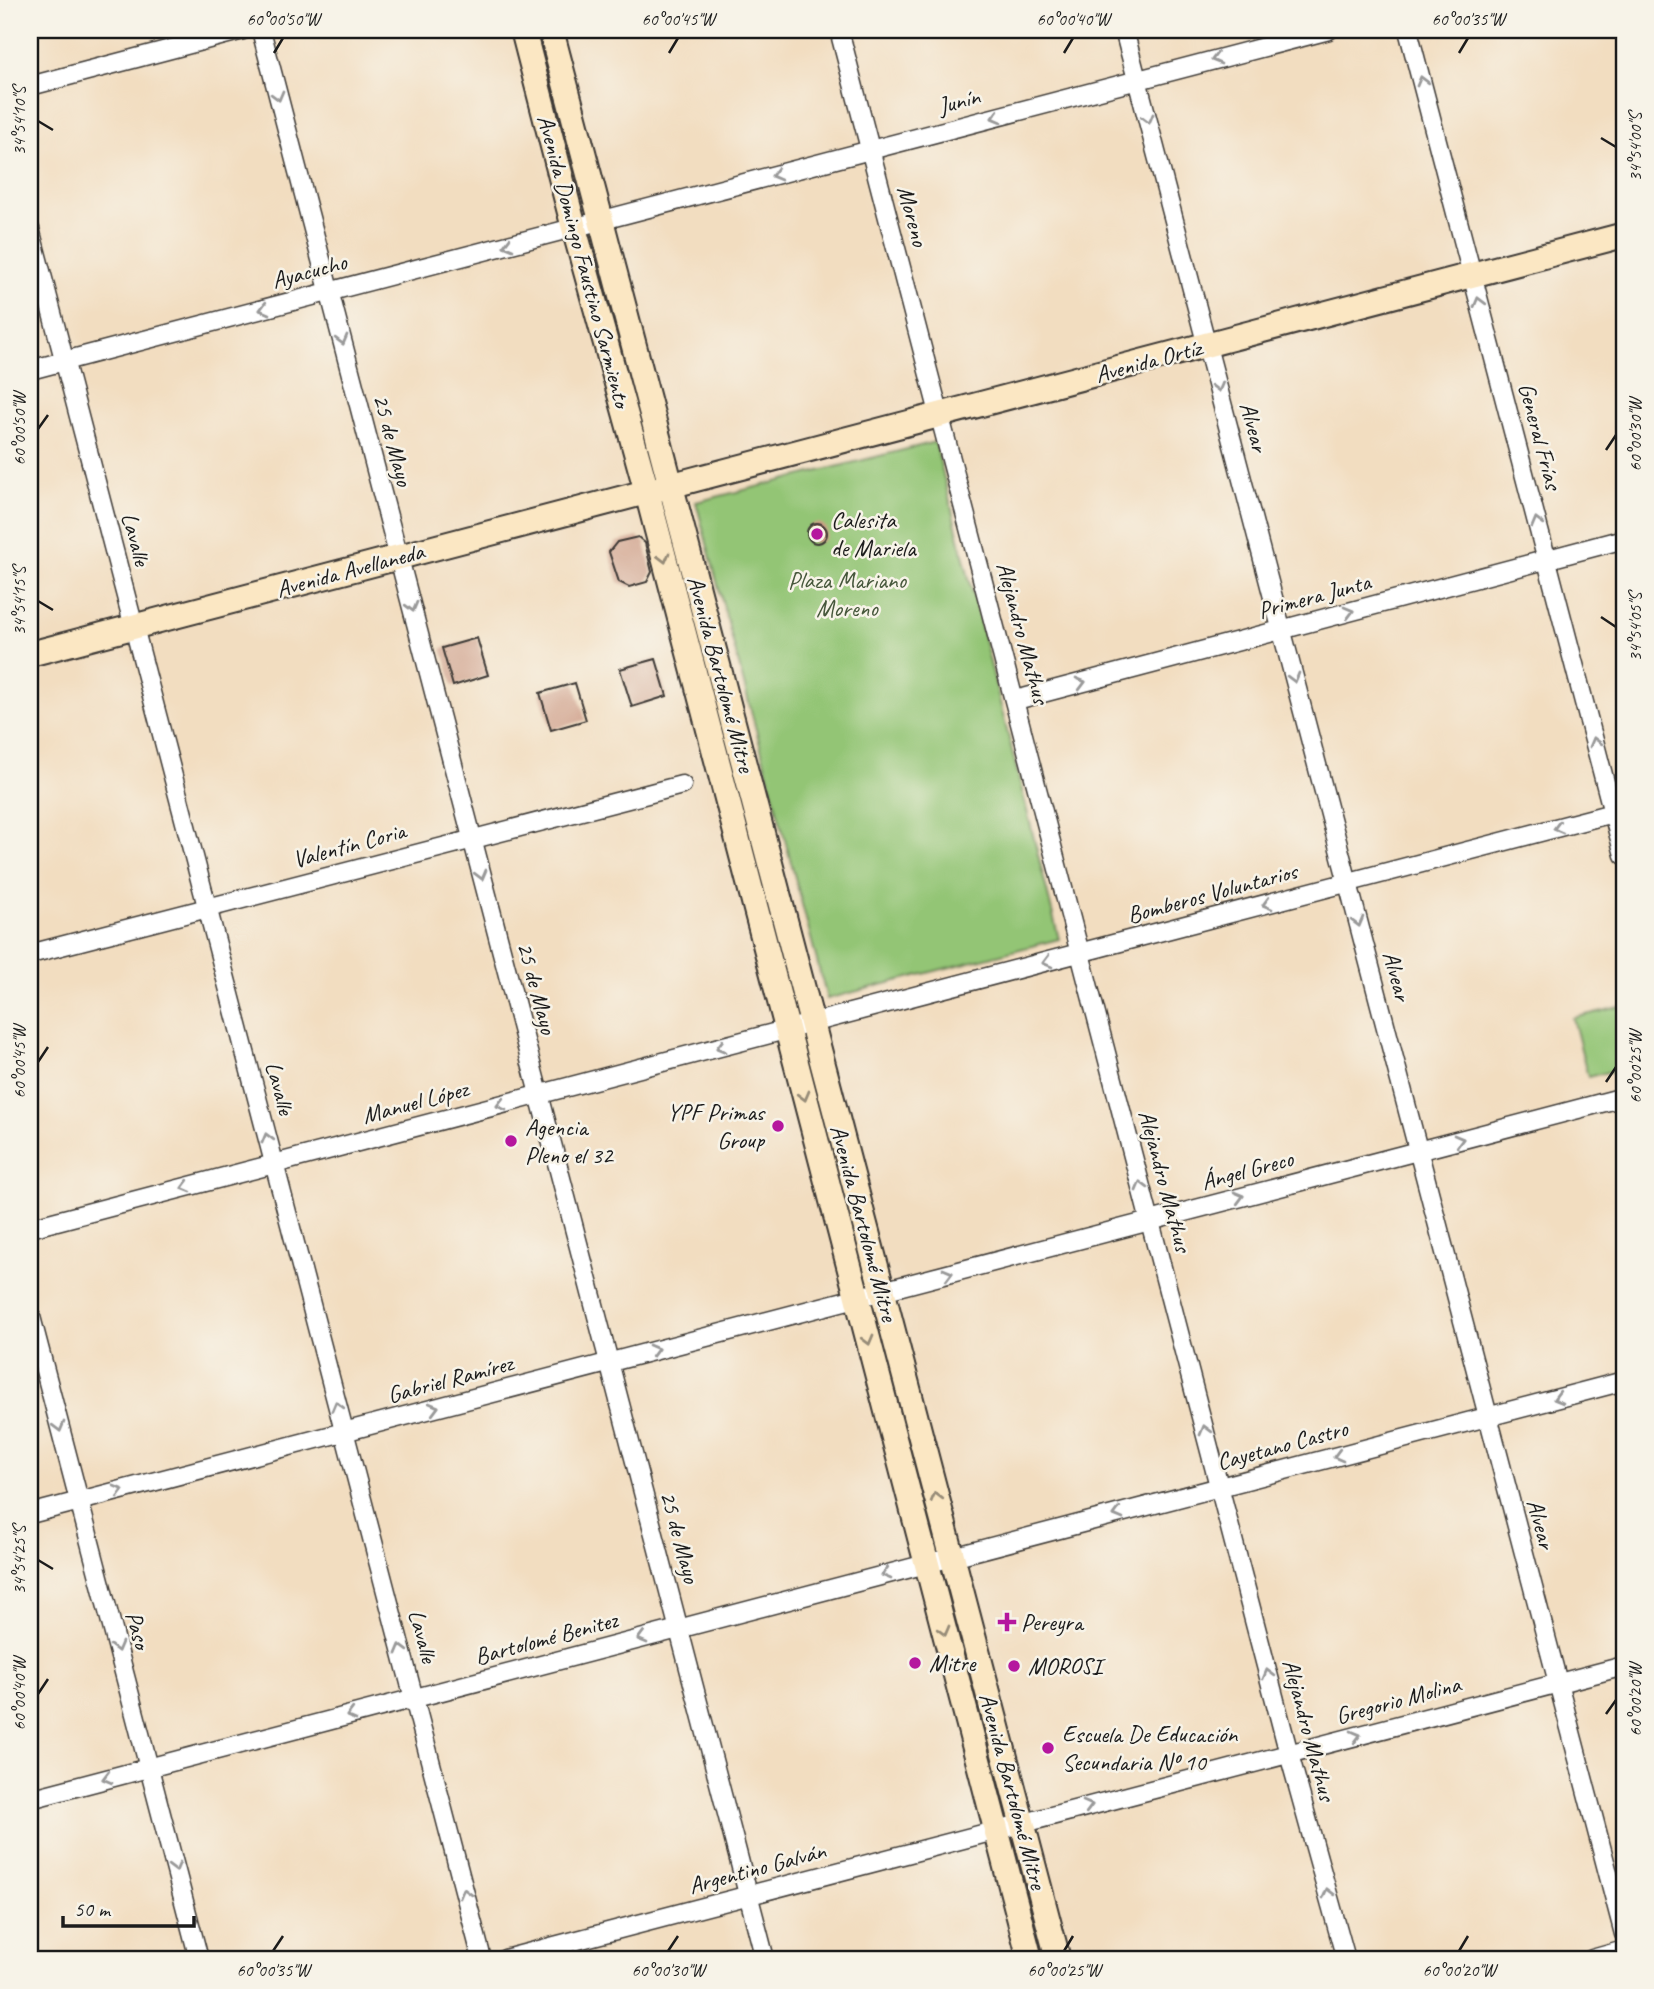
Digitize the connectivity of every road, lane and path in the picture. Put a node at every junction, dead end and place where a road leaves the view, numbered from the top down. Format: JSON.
{"nodes":[{"id":1,"x":243,"y":30,"type":"edge"},
{"id":2,"x":261,"y":30,"type":"edge"},
{"id":3,"x":523,"y":30,"type":"edge"},
{"id":4,"x":551,"y":30,"type":"edge"},
{"id":5,"x":839,"y":30,"type":"edge"},
{"id":6,"x":1124,"y":30,"type":"edge"},
{"id":7,"x":1329,"y":30,"type":"edge"},
{"id":8,"x":1408,"y":30,"type":"edge"},
{"id":9,"x":1137,"y":80,"type":"junction"},
{"id":10,"x":30,"y":86,"type":"edge"},
{"id":11,"x":870,"y":150,"type":"junction"},
{"id":12,"x":601,"y":220,"type":"junction"},
{"id":13,"x":574,"y":228,"type":"junction"},
{"id":14,"x":30,"y":229,"type":"edge"},
{"id":15,"x":1624,"y":235,"type":"edge"},
{"id":16,"x":1473,"y":275,"type":"junction"},
{"id":17,"x":329,"y":292,"type":"junction"},
{"id":18,"x":1207,"y":345,"type":"junction"},
{"id":19,"x":64,"y":361,"type":"junction"},
{"id":20,"x":30,"y":370,"type":"edge"},
{"id":21,"x":939,"y":415,"type":"junction"},
{"id":22,"x":671,"y":486,"type":"junction"},
{"id":23,"x":647,"y":492,"type":"junction"},
{"id":24,"x":1624,"y":540,"type":"edge"},
{"id":25,"x":399,"y":557,"type":"junction"},
{"id":26,"x":1547,"y":560,"type":"junction"},
{"id":27,"x":134,"y":627,"type":"junction"},
{"id":28,"x":1281,"y":630,"type":"junction"},
{"id":29,"x":30,"y":654,"type":"edge"},
{"id":30,"x":1016,"y":700,"type":"junction"},
{"id":31,"x":682,"y":785,"type":"dead end"},
{"id":32,"x":1619,"y":812,"type":"edge"},
{"id":33,"x":472,"y":838,"type":"junction"},
{"id":34,"x":1624,"y":855,"type":"edge"},
{"id":35,"x":1347,"y":883,"type":"junction"},
{"id":36,"x":207,"y":908,"type":"junction"},
{"id":37,"x":1080,"y":953,"type":"junction"},
{"id":38,"x":30,"y":954,"type":"edge"},
{"id":39,"x":812,"y":1023,"type":"junction"},
{"id":40,"x":787,"y":1030,"type":"junction"},
{"id":41,"x":539,"y":1095,"type":"junction"},
{"id":42,"x":1624,"y":1097,"type":"edge"},
{"id":43,"x":1418,"y":1151,"type":"junction"},
{"id":44,"x":274,"y":1164,"type":"junction"},
{"id":45,"x":1150,"y":1221,"type":"junction"},
{"id":46,"x":30,"y":1228,"type":"edge"},
{"id":47,"x":882,"y":1291,"type":"junction"},
{"id":48,"x":857,"y":1297,"type":"junction"},
{"id":49,"x":30,"y":1313,"type":"edge"},
{"id":50,"x":609,"y":1362,"type":"junction"},
{"id":51,"x":1624,"y":1381,"type":"edge"},
{"id":52,"x":1488,"y":1417,"type":"junction"},
{"id":53,"x":344,"y":1432,"type":"junction"},
{"id":54,"x":1220,"y":1487,"type":"junction"},
{"id":55,"x":79,"y":1501,"type":"junction"},
{"id":56,"x":30,"y":1514,"type":"edge"},
{"id":57,"x":952,"y":1557,"type":"junction"},
{"id":58,"x":926,"y":1564,"type":"junction"},
{"id":59,"x":679,"y":1629,"type":"junction"},
{"id":60,"x":1624,"y":1666,"type":"edge"},
{"id":61,"x":1558,"y":1683,"type":"junction"},
{"id":62,"x":414,"y":1698,"type":"junction"},
{"id":63,"x":1289,"y":1754,"type":"junction"},
{"id":64,"x":149,"y":1768,"type":"junction"},
{"id":65,"x":30,"y":1799,"type":"edge"},
{"id":66,"x":1022,"y":1824,"type":"junction"},
{"id":67,"x":996,"y":1831,"type":"junction"},
{"id":68,"x":749,"y":1895,"type":"junction"},
{"id":69,"x":1624,"y":1934,"type":"edge"},
{"id":70,"x":1624,"y":1950,"type":"edge"},
{"id":71,"x":199,"y":1959,"type":"edge"},
{"id":72,"x":482,"y":1959,"type":"edge"},
{"id":73,"x":505,"y":1959,"type":"edge"},
{"id":74,"x":765,"y":1959,"type":"edge"},
{"id":75,"x":1030,"y":1959,"type":"edge"},
{"id":76,"x":1058,"y":1959,"type":"edge"},
{"id":77,"x":1346,"y":1959,"type":"edge"},
{"id":78,"x":1591,"y":1959,"type":"edge"}],
"edges":[{"from":1,"to":10,"type":"street"},
{"from":2,"to":17,"type":"street","name":"25 de Mayo","one_way":true},
{"from":3,"to":13,"type":"main road","name":"Avenida Domingo Faustino Sarmiento"},
{"from":4,"to":12,"type":"main road","name":"Avenida Domingo Faustino Sarmiento"},
{"from":5,"to":11,"type":"street","name":"Moreno"},
{"from":6,"to":9,"type":"street","name":"Alvear"},
{"from":7,"to":9,"type":"street","name":"Junín","one_way":true},
{"from":16,"to":8,"type":"street","name":"General Frías","one_way":true},
{"from":9,"to":11,"type":"street","name":"Junín","one_way":true},
{"from":9,"to":18,"type":"street","name":"Alvear","one_way":true},
{"from":11,"to":12,"type":"street","name":"Junín","one_way":true},
{"from":11,"to":21,"type":"street","name":"Moreno"},
{"from":12,"to":13,"type":"street","name":"Ayacucho"},
{"from":12,"to":22,"type":"main road","name":"Avenida Domingo Faustino Sarmiento"},
{"from":13,"to":17,"type":"street","name":"Ayacucho","one_way":true},
{"from":13,"to":23,"type":"main road","name":"Avenida Domingo Faustino Sarmiento"},
{"from":14,"to":19,"type":"street","name":"Lavalle"},
{"from":15,"to":16,"type":"main road","name":"Avenida Ortíz"},
{"from":16,"to":18,"type":"main road","name":"Avenida Ortíz"},
{"from":26,"to":16,"type":"street","name":"General Frías","one_way":true},
{"from":17,"to":19,"type":"street","name":"Ayacucho","one_way":true},
{"from":17,"to":25,"type":"street","name":"25 de Mayo","one_way":true},
{"from":18,"to":21,"type":"main road","name":"Avenida Ortíz"},
{"from":18,"to":28,"type":"street","name":"Alvear","one_way":true},
{"from":19,"to":20,"type":"street","name":"Ayacucho"},
{"from":19,"to":27,"type":"street","name":"Lavalle"},
{"from":21,"to":22,"type":"main road","name":"Avenida Ortíz"},
{"from":21,"to":30,"type":"street","name":"Alejandro Mathus"},
{"from":22,"to":23,"type":"main road","name":"Avenida Avellaneda"},
{"from":22,"to":39,"type":"main road","name":"Avenida Bartolomé Mitre"},
{"from":23,"to":25,"type":"main road","name":"Avenida Avellaneda"},
{"from":23,"to":40,"type":"main road","name":"Avenida Bartolomé Mitre","one_way":true},
{"from":24,"to":26,"type":"street","name":"Primera Junta"},
{"from":25,"to":27,"type":"main road","name":"Avenida Avellaneda"},
{"from":25,"to":33,"type":"street","name":"25 de Mayo","one_way":true},
{"from":28,"to":26,"type":"street","name":"Primera Junta","one_way":true},
{"from":32,"to":26,"type":"street","name":"General Frías","one_way":true},
{"from":27,"to":29,"type":"main road","name":"Avenida Avellaneda"},
{"from":27,"to":36,"type":"street","name":"Lavalle"},
{"from":30,"to":28,"type":"street","name":"Primera Junta","one_way":true},
{"from":28,"to":35,"type":"street","name":"Alvear","one_way":true},
{"from":30,"to":37,"type":"street","name":"Alejandro Mathus"},
{"from":31,"to":33,"type":"street","name":"Valentín Coria"},
{"from":32,"to":34,"type":"street","name":"General Frías"},
{"from":32,"to":35,"type":"street","name":"Bomberos Voluntarios","one_way":true},
{"from":33,"to":36,"type":"street","name":"Valentín Coria"},
{"from":33,"to":41,"type":"street","name":"25 de Mayo","one_way":true},
{"from":35,"to":37,"type":"street","name":"Bomberos Voluntarios","one_way":true},
{"from":35,"to":43,"type":"street","name":"Alvear","one_way":true},
{"from":36,"to":38,"type":"street","name":"Valentín Coria"},
{"from":44,"to":36,"type":"street","name":"Lavalle","one_way":true},
{"from":37,"to":39,"type":"street","name":"Bomberos Voluntarios","one_way":true},
{"from":45,"to":37,"type":"street","name":"Alejandro Mathus","one_way":true},
{"from":39,"to":40,"type":"street","name":"Manuel López"},
{"from":39,"to":47,"type":"main road","name":"Avenida Bartolomé Mitre"},
{"from":40,"to":41,"type":"street","name":"Manuel López","one_way":true},
{"from":40,"to":48,"type":"main road","name":"Avenida Bartolomé Mitre","one_way":true},
{"from":41,"to":44,"type":"street","name":"Manuel López","one_way":true},
{"from":41,"to":50,"type":"street","name":"25 de Mayo"},
{"from":43,"to":42,"type":"street","name":"Ángel Greco","one_way":true},
{"from":45,"to":43,"type":"street","name":"Ángel Greco","one_way":true},
{"from":43,"to":52,"type":"street","name":"Alvear"},
{"from":44,"to":46,"type":"street","name":"Manuel López","one_way":true},
{"from":53,"to":44,"type":"street","name":"Lavalle","one_way":true},
{"from":47,"to":45,"type":"street","name":"Ángel Greco","one_way":true},
{"from":54,"to":45,"type":"street","name":"Alejandro Mathus","one_way":true},
{"from":47,"to":48,"type":"street","name":"Gabriel Ramírez"},
{"from":57,"to":47,"type":"main road","name":"Avenida Bartolomé Mitre","one_way":true},
{"from":50,"to":48,"type":"street","name":"Gabriel Ramírez","one_way":true},
{"from":48,"to":58,"type":"main road","name":"Avenida Bartolomé Mitre","one_way":true},
{"from":49,"to":55,"type":"street","name":"Paso","one_way":true},
{"from":53,"to":50,"type":"street","name":"Gabriel Ramírez","one_way":true},
{"from":50,"to":59,"type":"street","name":"25 de Mayo"},
{"from":51,"to":52,"type":"street","name":"Cayetano Castro","one_way":true},
{"from":52,"to":54,"type":"street","name":"Cayetano Castro","one_way":true},
{"from":52,"to":61,"type":"street","name":"Alvear"},
{"from":55,"to":53,"type":"street","name":"Gabriel Ramírez","one_way":true},
{"from":62,"to":53,"type":"street","name":"Lavalle","one_way":true},
{"from":54,"to":57,"type":"street","name":"Cayetano Castro","one_way":true},
{"from":63,"to":54,"type":"street","name":"Alejandro Mathus","one_way":true},
{"from":55,"to":56,"type":"street","name":"Gabriel Ramírez"},
{"from":55,"to":64,"type":"street","name":"Paso","one_way":true},
{"from":57,"to":58,"type":"street","name":"Bartolomé Benitez"},
{"from":57,"to":66,"type":"main road","name":"Avenida Bartolomé Mitre"},
{"from":58,"to":59,"type":"street","name":"Bartolomé Benitez","one_way":true},
{"from":58,"to":67,"type":"main road","name":"Avenida Bartolomé Mitre","one_way":true},
{"from":59,"to":62,"type":"street","name":"Bartolomé Benitez","one_way":true},
{"from":59,"to":68,"type":"street","name":"25 de Mayo"},
{"from":60,"to":61,"type":"street","name":"Gregorio Molina"},
{"from":63,"to":61,"type":"street","name":"Gregorio Molina","one_way":true},
{"from":61,"to":69,"type":"street","name":"Alvear"},
{"from":62,"to":64,"type":"street","name":"Bartolomé Benitez","one_way":true},
{"from":72,"to":62,"type":"street","name":"Lavalle","one_way":true},
{"from":66,"to":63,"type":"street","name":"Gregorio Molina","one_way":true},
{"from":77,"to":63,"type":"street","name":"Alejandro Mathus","one_way":true},
{"from":64,"to":65,"type":"street","name":"Bartolomé Benitez","one_way":true},
{"from":64,"to":71,"type":"street","name":"Paso","one_way":true},
{"from":66,"to":67,"type":"street","name":"Argentino Galván"},
{"from":66,"to":76,"type":"main road","name":"Avenida Bartolomé Mitre"},
{"from":67,"to":68,"type":"street","name":"Argentino Galván"},
{"from":67,"to":75,"type":"main road","name":"Avenida Bartolomé Mitre"},
{"from":68,"to":73,"type":"street","name":"Argentino Galván"},
{"from":68,"to":74,"type":"street","name":"25 de Mayo"},
{"from":70,"to":78,"type":"street"}]}
